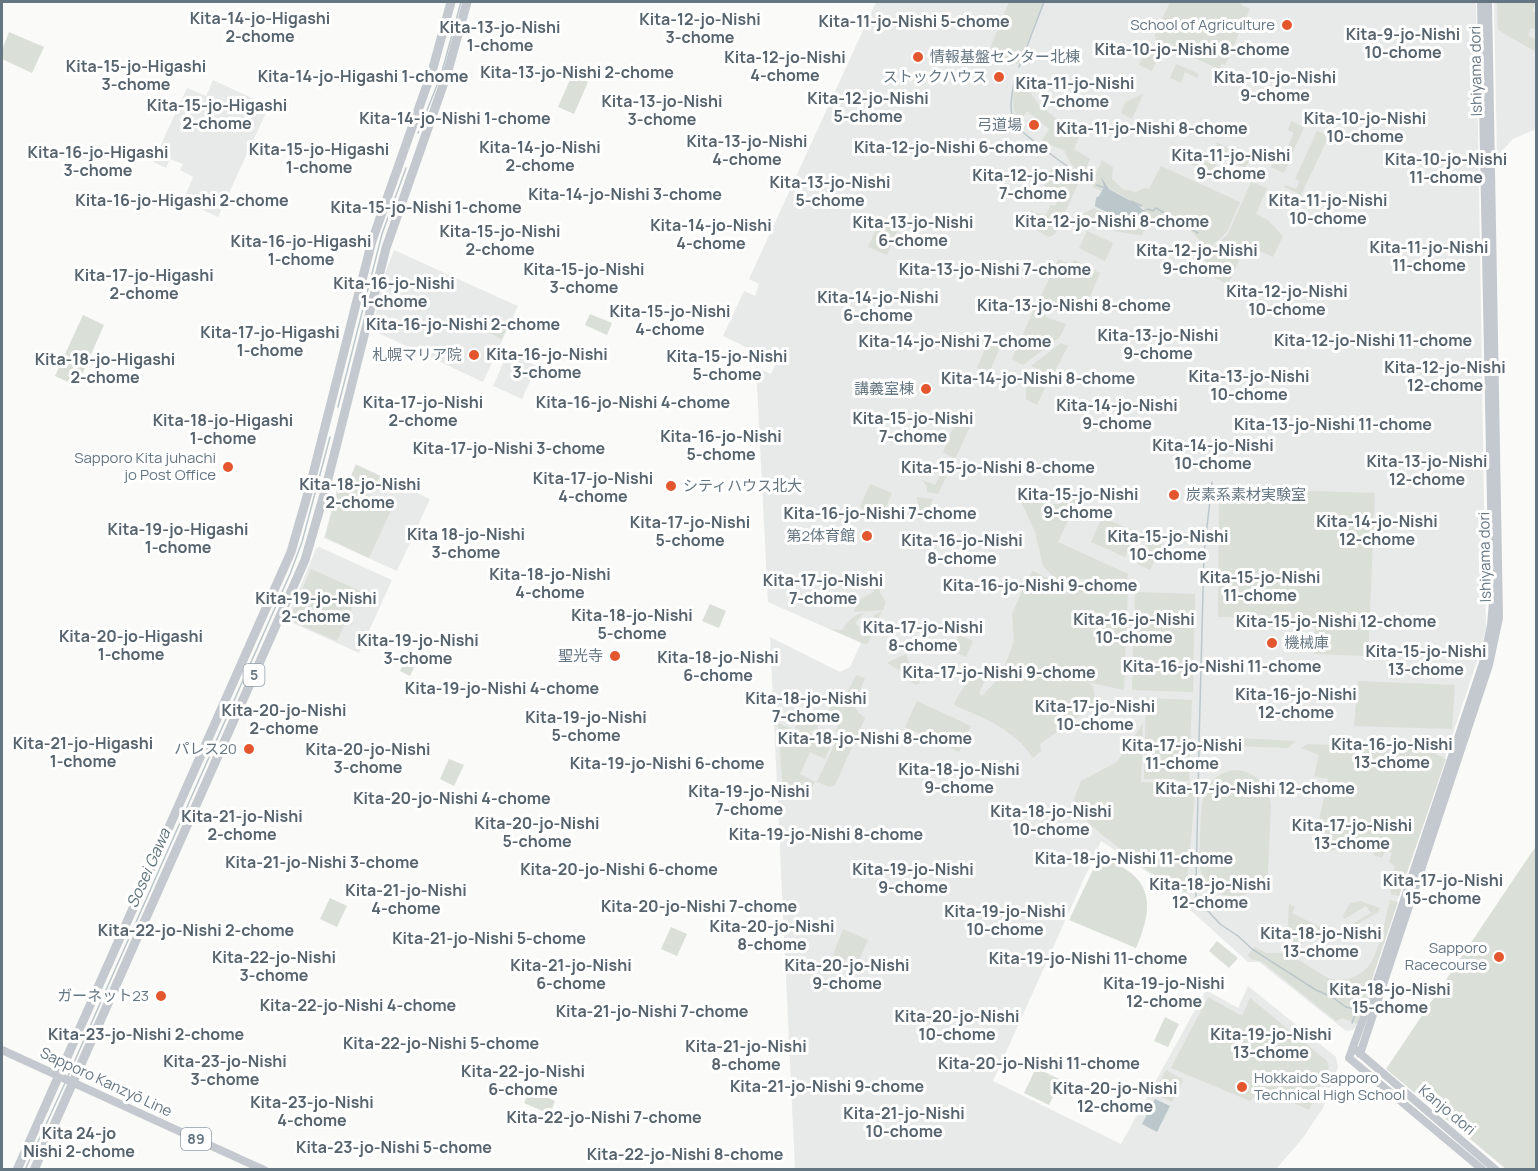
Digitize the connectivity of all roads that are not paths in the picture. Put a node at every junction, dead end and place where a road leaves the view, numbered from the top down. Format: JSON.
{"nodes":[{"id":1,"x":451,"y":2,"type":"edge"},
{"id":2,"x":467,"y":2,"type":"edge"},
{"id":3,"x":1481,"y":2,"type":"edge"},
{"id":4,"x":1488,"y":2,"type":"edge"},
{"id":5,"x":2,"y":1050,"type":"edge"},
{"id":6,"x":1357,"y":1051,"type":"junction"},
{"id":7,"x":66,"y":1079,"type":"junction"},
{"id":8,"x":17,"y":1170,"type":"edge"},
{"id":9,"x":34,"y":1170,"type":"edge"},
{"id":10,"x":264,"y":1170,"type":"edge"},
{"id":11,"x":1483,"y":1170,"type":"edge"},
{"id":12,"x":1496,"y":1170,"type":"edge"}],
"edges":[{"from":1,"to":7,"type":"highway","number":"5"},
{"from":2,"to":7,"type":"highway","number":"5"},
{"from":3,"to":6,"type":"main road","name":"Ishiyama dori"},
{"from":4,"to":6,"type":"main road","name":"Ishiyama dori"},
{"from":5,"to":7,"type":"main road","name":"Sapporo Kanzyō Line","number":"89"},
{"from":6,"to":11,"type":"main road","name":"Kanjo dori"},
{"from":6,"to":12,"type":"main road","name":"Kanjo dori"},
{"from":7,"to":8,"type":"highway","number":"5"},
{"from":7,"to":9,"type":"highway","number":"5"},
{"from":7,"to":10,"type":"main road","name":"Sapporo Kanzyō Line","number":"89"}]}
